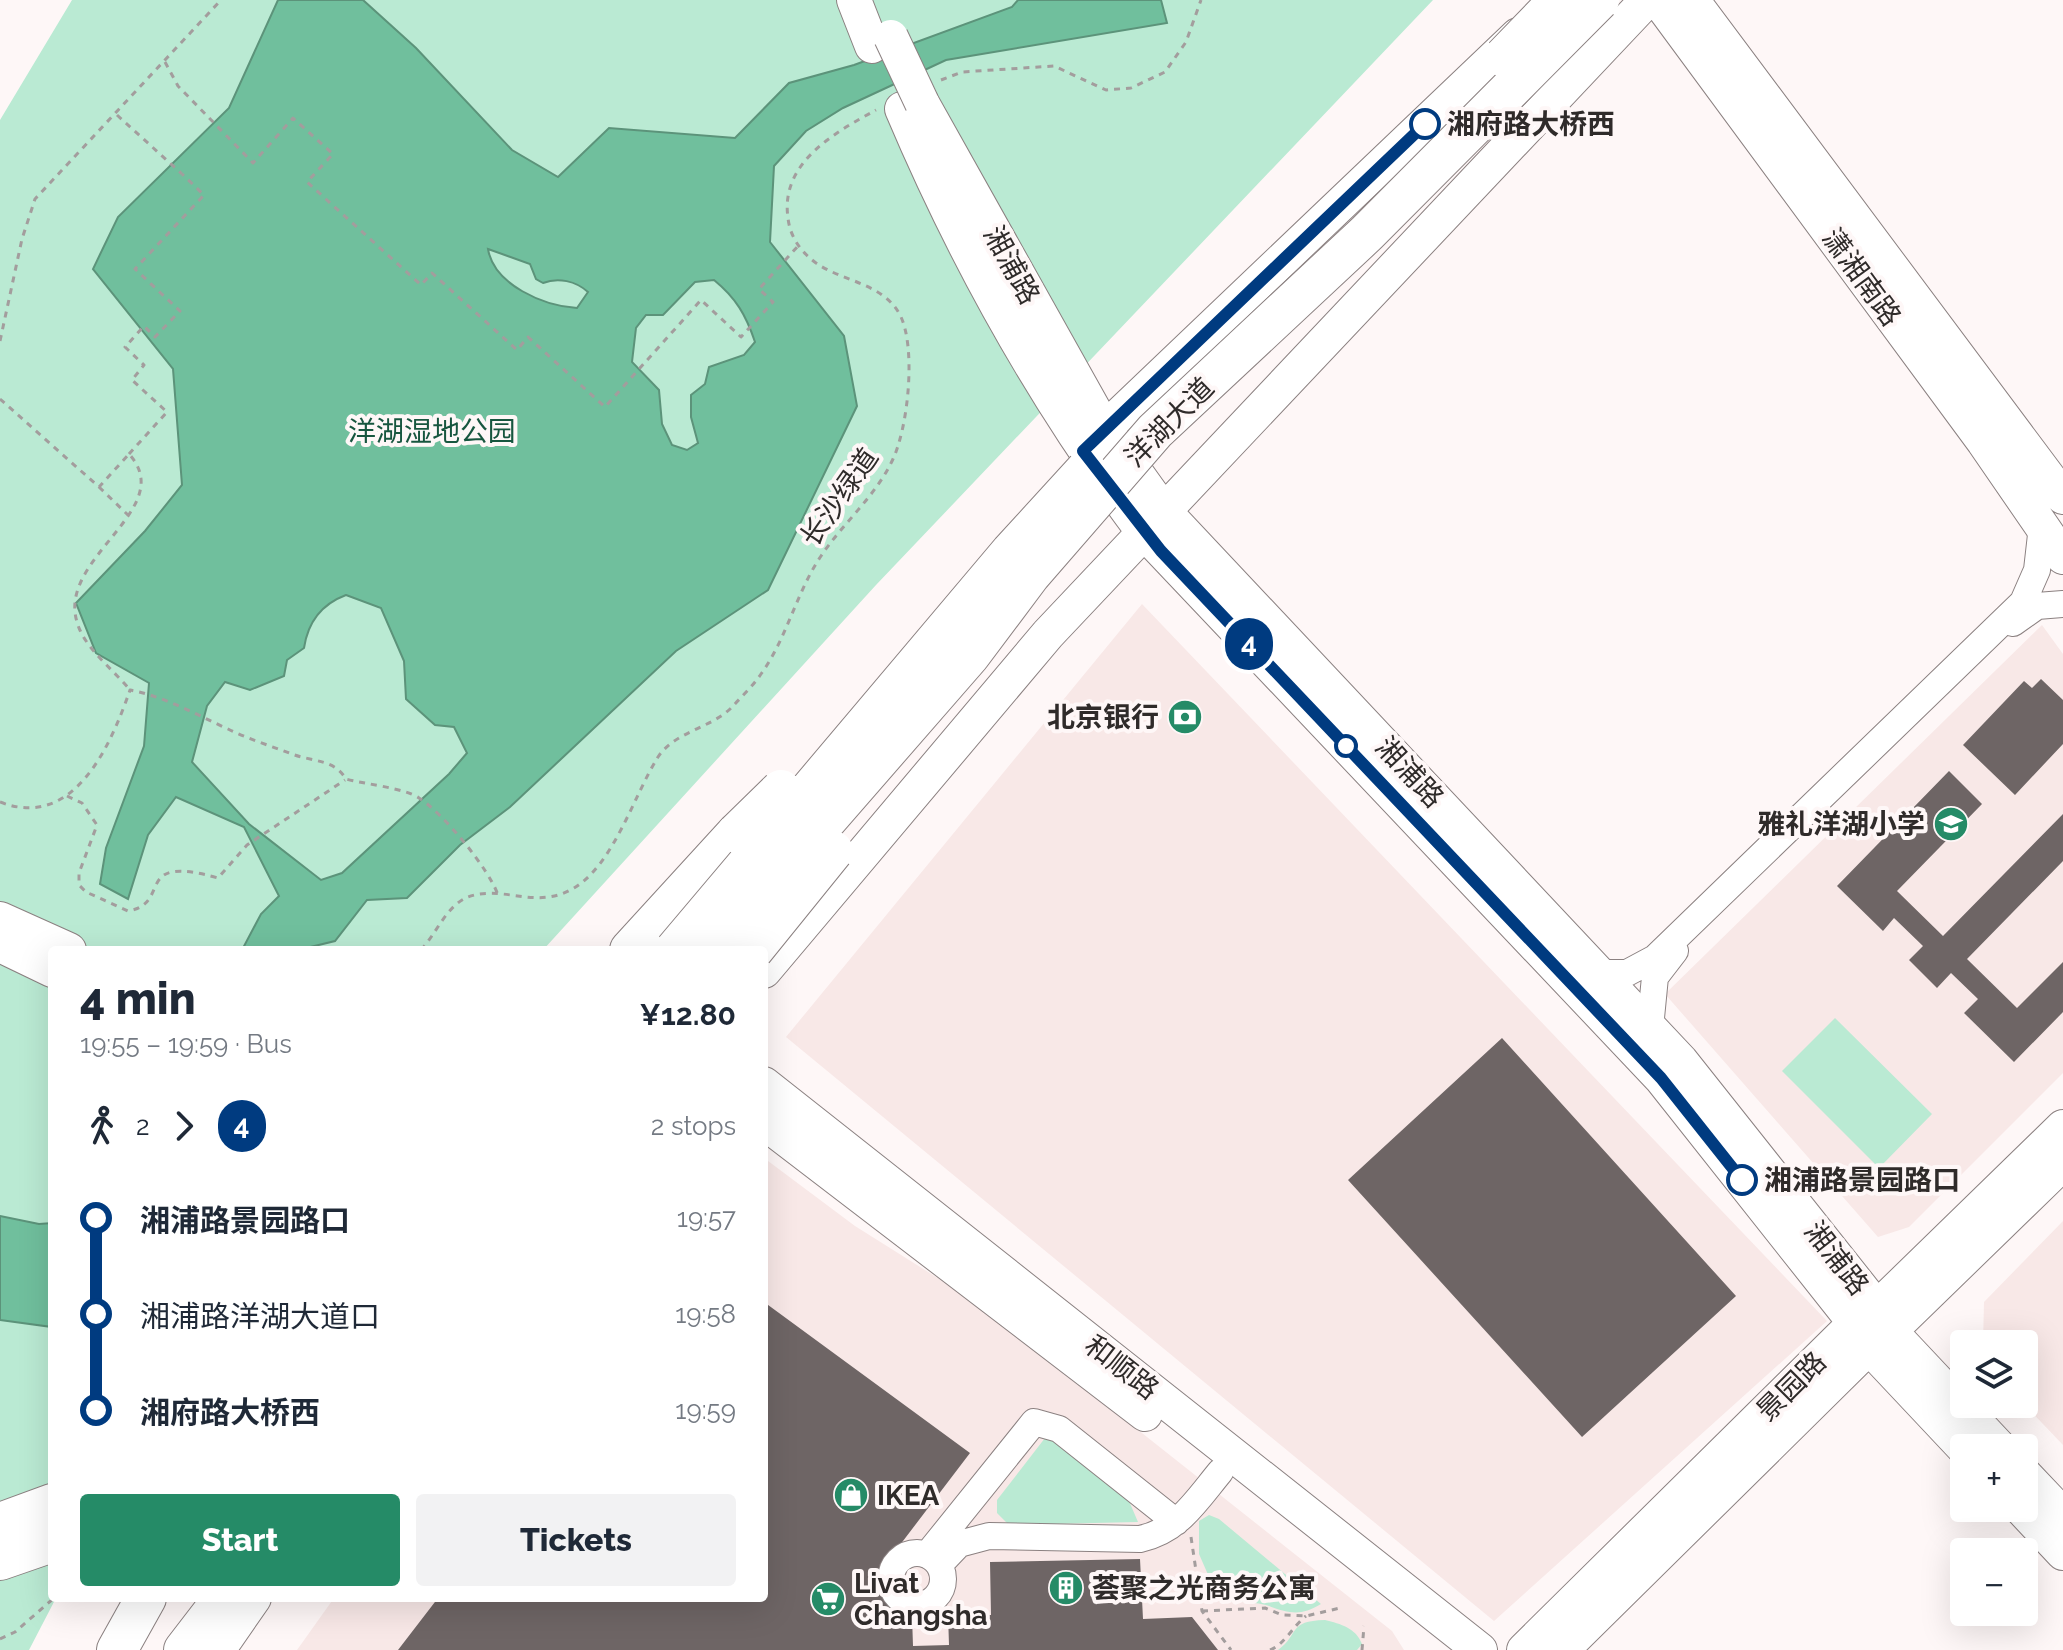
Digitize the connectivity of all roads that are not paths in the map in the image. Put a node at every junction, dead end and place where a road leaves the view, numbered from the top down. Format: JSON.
{"nodes":[{"id":1,"x":854,"y":0,"type":"edge"},
{"id":2,"x":875,"y":0,"type":"edge"},
{"id":3,"x":1557,"y":0,"type":"edge"},
{"id":4,"x":1599,"y":0,"type":"edge"},
{"id":5,"x":1647,"y":0,"type":"edge"},
{"id":6,"x":1658,"y":0,"type":"edge"},
{"id":7,"x":1692,"y":0,"type":"edge"},
{"id":8,"x":882,"y":41,"type":"junction"},
{"id":9,"x":1094,"y":440,"type":"junction"},
{"id":10,"x":2063,"y":497,"type":"edge"},
{"id":11,"x":1152,"y":520,"type":"junction"},
{"id":12,"x":2042,"y":526,"type":"junction"},
{"id":13,"x":2063,"y":557,"type":"edge"},
{"id":14,"x":2063,"y":604,"type":"edge"},
{"id":15,"x":954,"y":618,"type":"junction"},
{"id":16,"x":970,"y":655,"type":"junction"},
{"id":17,"x":0,"y":919,"type":"edge"},
{"id":18,"x":0,"y":945,"type":"edge"},
{"id":19,"x":60,"y":946,"type":"edge"},
{"id":20,"x":634,"y":946,"type":"edge"},
{"id":21,"x":658,"y":946,"type":"edge"},
{"id":22,"x":678,"y":946,"type":"edge"},
{"id":23,"x":716,"y":946,"type":"edge"},
{"id":24,"x":756,"y":946,"type":"edge"},
{"id":25,"x":768,"y":966,"type":"edge"},
{"id":26,"x":48,"y":968,"type":"edge"},
{"id":27,"x":1599,"y":973,"type":"junction"},
{"id":28,"x":1650,"y":1028,"type":"junction"},
{"id":29,"x":768,"y":1087,"type":"edge"},
{"id":30,"x":768,"y":1125,"type":"edge"},
{"id":31,"x":2063,"y":1127,"type":"edge"},
{"id":32,"x":2063,"y":1163,"type":"edge"},
{"id":33,"x":1821,"y":1279,"type":"junction"},
{"id":34,"x":1873,"y":1327,"type":"junction"},
{"id":35,"x":1817,"y":1379,"type":"junction"},
{"id":36,"x":1916,"y":1397,"type":"junction"},
{"id":37,"x":1951,"y":1434,"type":"edge"},
{"id":38,"x":1985,"y":1434,"type":"edge"},
{"id":39,"x":1220,"y":1472,"type":"junction"},
{"id":40,"x":2038,"y":1489,"type":"edge"},
{"id":41,"x":48,"y":1505,"type":"edge"},
{"id":42,"x":2063,"y":1515,"type":"edge"},
{"id":43,"x":2034,"y":1522,"type":"edge"},
{"id":44,"x":0,"y":1523,"type":"edge"},
{"id":45,"x":1183,"y":1527,"type":"junction"},
{"id":46,"x":48,"y":1543,"type":"edge"},
{"id":47,"x":2063,"y":1553,"type":"edge"},
{"id":48,"x":0,"y":1560,"type":"edge"},
{"id":49,"x":144,"y":1602,"type":"edge"},
{"id":50,"x":163,"y":1602,"type":"edge"},
{"id":51,"x":187,"y":1602,"type":"edge"},
{"id":52,"x":221,"y":1602,"type":"edge"},
{"id":53,"x":251,"y":1602,"type":"edge"},
{"id":54,"x":117,"y":1650,"type":"edge"},
{"id":55,"x":128,"y":1650,"type":"edge"},
{"id":56,"x":155,"y":1650,"type":"edge"},
{"id":57,"x":184,"y":1650,"type":"edge"},
{"id":58,"x":218,"y":1650,"type":"edge"},
{"id":59,"x":1459,"y":1650,"type":"edge"},
{"id":60,"x":1480,"y":1650,"type":"edge"},
{"id":61,"x":1524,"y":1650,"type":"edge"},
{"id":62,"x":1562,"y":1650,"type":"edge"}],
"edges":[{"from":1,"to":8,"type":"main road","name":"湘浦路"},
{"from":2,"to":8,"type":"main road","name":"湘浦路"},
{"from":3,"to":9,"type":"main road"},
{"from":3,"to":15,"type":"highway","name":"洋湖大道","bridge":true},
{"from":4,"to":16,"type":"highway","name":"洋湖大道","bridge":true},
{"from":5,"to":11,"type":"main road"},
{"from":6,"to":12,"type":"main road","name":"潇湘南路"},
{"from":7,"to":10,"type":"main road","name":"潇湘南路"},
{"from":8,"to":9,"type":"main road","name":"湘浦路","bridge":true},
{"from":9,"to":11,"type":"main road","name":"湘浦路"},
{"from":9,"to":21,"type":"main road"},
{"from":11,"to":25,"type":"main road"},
{"from":11,"to":27,"type":"main road","name":"湘浦路"},
{"from":11,"to":33,"type":"main road","name":"湘浦路"},
{"from":12,"to":13,"type":"main road","name":"潇湘南路"},
{"from":12,"to":27,"type":"street"},
{"from":14,"to":28,"type":"street"},
{"from":15,"to":20,"type":"highway","bridge":true},
{"from":15,"to":22,"type":"highway","name":"洋湖大道","bridge":true},
{"from":16,"to":23,"type":"highway","name":"洋湖大道","bridge":true},
{"from":16,"to":24,"type":"highway","bridge":true},
{"from":17,"to":19,"type":"main road"},
{"from":18,"to":26,"type":"main road"},
{"from":27,"to":28,"type":"main road","name":"湘浦路"},
{"from":28,"to":34,"type":"main road","name":"湘浦路"},
{"from":29,"to":60,"type":"main road","name":"和顺路"},
{"from":30,"to":39,"type":"main road","name":"和顺路"},
{"from":31,"to":34,"type":"main road","name":"景园路"},
{"from":32,"to":34,"type":"main road","name":"景园路"},
{"from":33,"to":34,"type":"main road","name":"湘浦路"},
{"from":33,"to":35,"type":"main road"},
{"from":34,"to":35,"type":"main road","name":"景园路"},
{"from":34,"to":36,"type":"main road","name":"湘浦路"},
{"from":34,"to":38,"type":"main road","name":"湘浦路"},
{"from":35,"to":36,"type":"main road"},
{"from":35,"to":61,"type":"main road","name":"景园路"},
{"from":35,"to":62,"type":"main road","name":"景园路"},
{"from":36,"to":37,"type":"main road","name":"湘浦路"},
{"from":39,"to":45,"type":"street"},
{"from":39,"to":59,"type":"main road","name":"和顺路"},
{"from":40,"to":42,"type":"main road"},
{"from":41,"to":44,"type":"highway"},
{"from":43,"to":47,"type":"main road"},
{"from":45,"to":45,"type":"street"},
{"from":46,"to":48,"type":"highway"},
{"from":49,"to":54,"type":"highway"},
{"from":50,"to":55,"type":"main road"},
{"from":51,"to":56,"type":"highway"},
{"from":52,"to":57,"type":"highway"},
{"from":53,"to":58,"type":"main road"}]}
